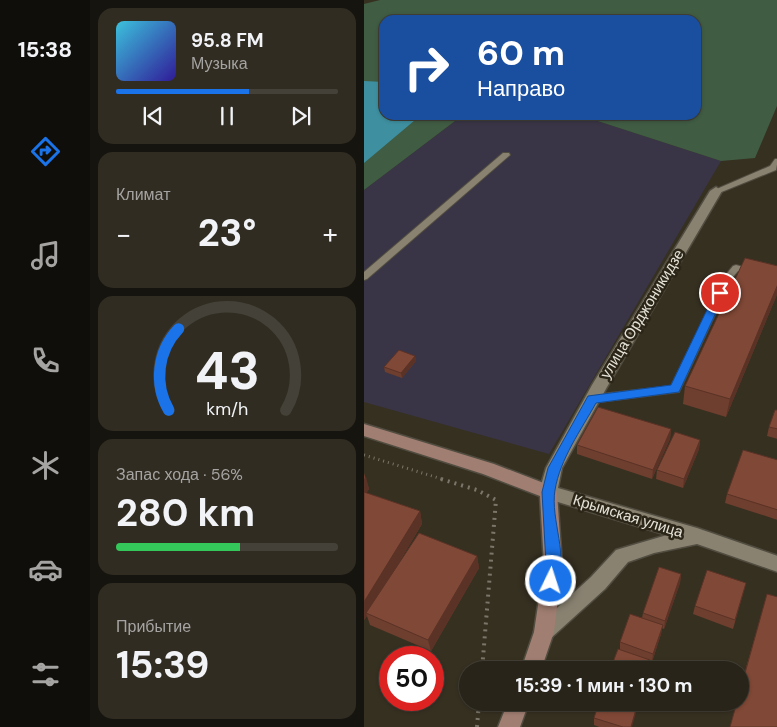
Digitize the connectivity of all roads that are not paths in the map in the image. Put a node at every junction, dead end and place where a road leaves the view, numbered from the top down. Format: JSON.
{"nodes":[{"id":1,"x":506,"y":155,"type":"dead end"},
{"id":2,"x":777,"y":161,"type":"edge"},
{"id":3,"x":716,"y":191,"type":"joint"},
{"id":4,"x":364,"y":277,"type":"edge"},
{"id":5,"x":777,"y":279,"type":"edge"},
{"id":6,"x":592,"y":399,"type":"junction"},
{"id":7,"x":364,"y":430,"type":"edge"},
{"id":8,"x":548,"y":492,"type":"junction"},
{"id":9,"x":697,"y":536,"type":"junction"},
{"id":10,"x":777,"y":564,"type":"edge"},
{"id":11,"x":544,"y":632,"type":"junction"},
{"id":12,"x":534,"y":661,"type":"edge"},
{"id":13,"x":515,"y":711,"type":"edge"},
{"id":14,"x":509,"y":727,"type":"edge"}],
"edges":[{"from":1,"to":4,"type":"lane"},
{"from":2,"to":3,"type":"lane"},
{"from":3,"to":6,"type":"street","name":"улица Орджоникидзе"},
{"from":5,"to":6,"type":"lane"},
{"from":6,"to":8,"type":"street","name":"улица Орджоникидзе"},
{"from":7,"to":8,"type":"main road","name":"Крымская улица"},
{"from":8,"to":9,"type":"street","name":"Крымская улица"},
{"from":8,"to":11,"type":"main road","name":"улица Орджоникидзе"},
{"from":9,"to":10,"type":"street","name":"Крымская улица"},
{"from":9,"to":11,"type":"street"},
{"from":11,"to":12,"type":"main road","name":"улица Орджоникидзе"},
{"from":13,"to":14,"type":"main road"}]}
